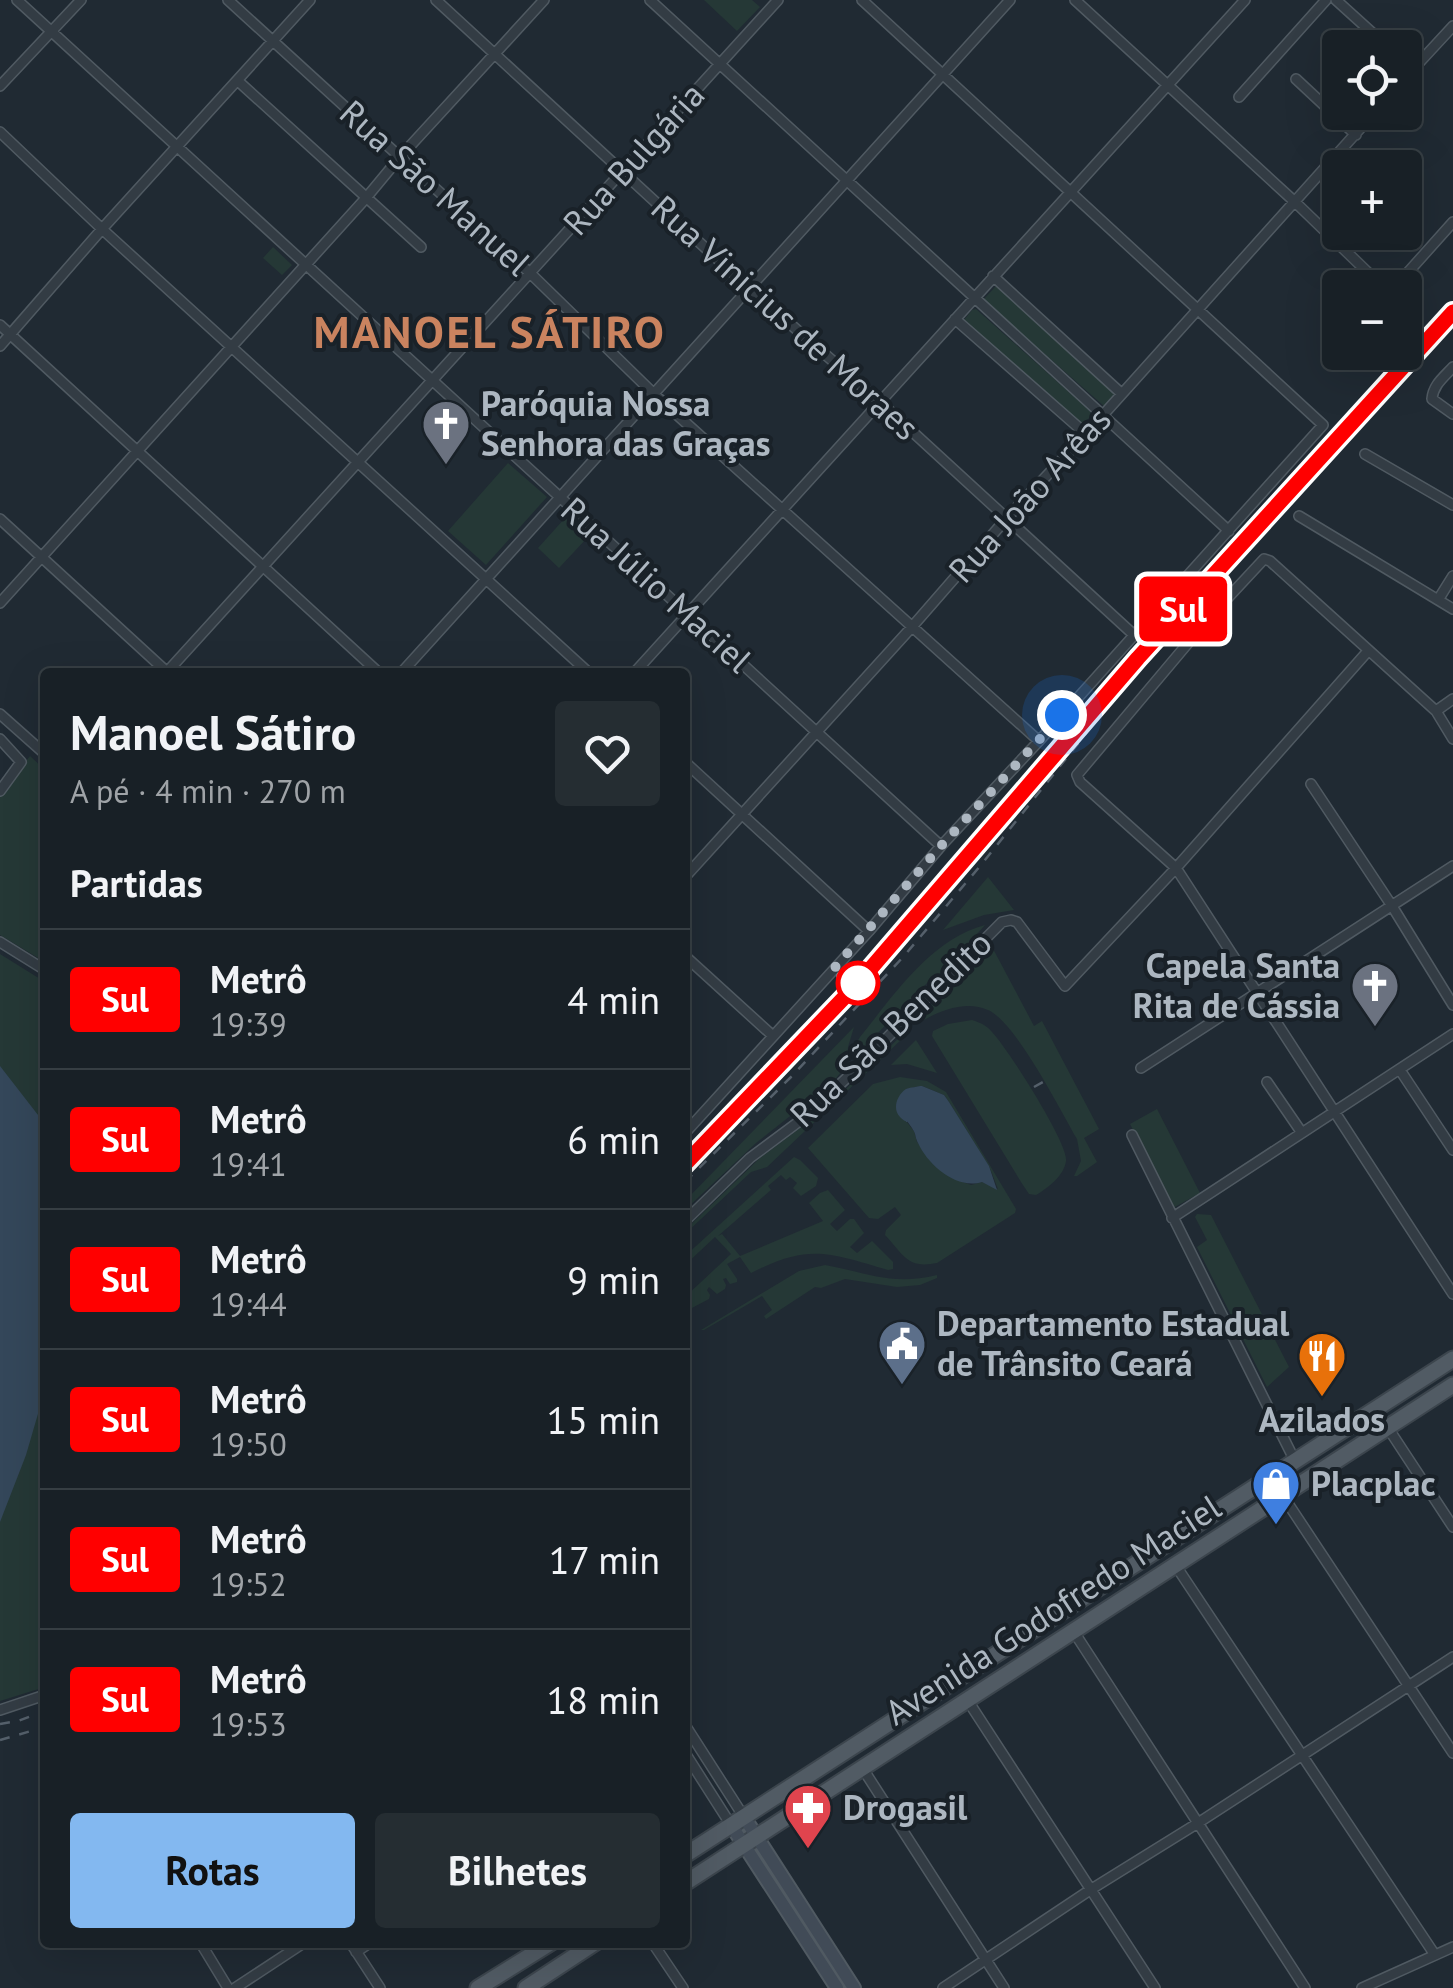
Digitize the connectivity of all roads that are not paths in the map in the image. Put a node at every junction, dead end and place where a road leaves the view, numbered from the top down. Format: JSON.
{"nodes":[{"id":1,"x":18,"y":0,"type":"edge"},
{"id":2,"x":81,"y":0,"type":"edge"},
{"id":3,"x":228,"y":0,"type":"edge"},
{"id":4,"x":310,"y":0,"type":"edge"},
{"id":5,"x":436,"y":0,"type":"edge"},
{"id":6,"x":544,"y":0,"type":"edge"},
{"id":7,"x":650,"y":0,"type":"edge"},
{"id":8,"x":778,"y":0,"type":"edge"},
{"id":9,"x":862,"y":0,"type":"edge"},
{"id":10,"x":1010,"y":0,"type":"edge"},
{"id":11,"x":1076,"y":0,"type":"edge"},
{"id":12,"x":1245,"y":0,"type":"edge"},
{"id":13,"x":1326,"y":0,"type":"edge"},
{"id":14,"x":1336,"y":0,"type":"edge"},
{"id":15,"x":1453,"y":26,"type":"edge"},
{"id":16,"x":1369,"y":30,"type":"edge"},
{"id":17,"x":52,"y":32,"type":"junction"},
{"id":18,"x":272,"y":41,"type":"junction"},
{"id":19,"x":495,"y":53,"type":"junction"},
{"id":20,"x":1422,"y":56,"type":"edge"},
{"id":21,"x":720,"y":64,"type":"junction"},
{"id":22,"x":943,"y":74,"type":"junction"},
{"id":23,"x":1296,"y":79,"type":"dead end"},
{"id":24,"x":238,"y":81,"type":"junction"},
{"id":25,"x":1167,"y":85,"type":"junction"},
{"id":26,"x":0,"y":86,"type":"edge"},
{"id":27,"x":1239,"y":97,"type":"dead end"},
{"id":28,"x":1360,"y":130,"type":"edge"},
{"id":29,"x":0,"y":132,"type":"edge"},
{"id":30,"x":1356,"y":135,"type":"junction"},
{"id":31,"x":177,"y":146,"type":"junction"},
{"id":32,"x":400,"y":157,"type":"junction"},
{"id":33,"x":623,"y":171,"type":"junction"},
{"id":34,"x":847,"y":181,"type":"junction"},
{"id":35,"x":1070,"y":192,"type":"junction"},
{"id":36,"x":366,"y":198,"type":"junction"},
{"id":37,"x":1295,"y":202,"type":"junction"},
{"id":38,"x":1453,"y":222,"type":"edge"},
{"id":39,"x":102,"y":229,"type":"junction"},
{"id":40,"x":421,"y":247,"type":"dead end"},
{"id":41,"x":305,"y":265,"type":"junction"},
{"id":42,"x":1365,"y":270,"type":"edge"},
{"id":43,"x":1410,"y":270,"type":"edge"},
{"id":44,"x":530,"y":273,"type":"junction"},
{"id":45,"x":993,"y":276,"type":"junction"},
{"id":46,"x":750,"y":288,"type":"junction"},
{"id":47,"x":974,"y":297,"type":"junction"},
{"id":48,"x":1198,"y":310,"type":"junction"},
{"id":49,"x":955,"y":318,"type":"junction"},
{"id":50,"x":0,"y":325,"type":"edge"},
{"id":51,"x":11,"y":335,"type":"junction"},
{"id":52,"x":0,"y":346,"type":"edge"},
{"id":53,"x":231,"y":347,"type":"junction"},
{"id":54,"x":1453,"y":368,"type":"edge"},
{"id":55,"x":433,"y":380,"type":"junction"},
{"id":56,"x":1122,"y":394,"type":"junction"},
{"id":57,"x":654,"y":395,"type":"junction"},
{"id":58,"x":880,"y":402,"type":"junction"},
{"id":59,"x":1453,"y":414,"type":"edge"},
{"id":60,"x":1103,"y":416,"type":"junction"},
{"id":61,"x":1086,"y":434,"type":"junction"},
{"id":62,"x":136,"y":452,"type":"junction"},
{"id":63,"x":1365,"y":454,"type":"dead end"},
{"id":64,"x":357,"y":463,"type":"junction"},
{"id":65,"x":560,"y":496,"type":"junction"},
{"id":66,"x":1453,"y":505,"type":"edge"},
{"id":67,"x":783,"y":508,"type":"junction"},
{"id":68,"x":1299,"y":516,"type":"dead end"},
{"id":69,"x":0,"y":519,"type":"edge"},
{"id":70,"x":1006,"y":519,"type":"junction"},
{"id":71,"x":1229,"y":531,"type":"junction"},
{"id":72,"x":42,"y":558,"type":"junction"},
{"id":73,"x":262,"y":568,"type":"junction"},
{"id":74,"x":1453,"y":576,"type":"edge"},
{"id":75,"x":486,"y":578,"type":"junction"},
{"id":76,"x":1438,"y":600,"type":"junction"},
{"id":77,"x":0,"y":603,"type":"edge"},
{"id":78,"x":1453,"y":608,"type":"edge"},
{"id":79,"x":689,"y":614,"type":"junction"},
{"id":80,"x":911,"y":628,"type":"junction"},
{"id":81,"x":1134,"y":635,"type":"junction"},
{"id":82,"x":1368,"y":651,"type":"junction"},
{"id":83,"x":162,"y":668,"type":"edge"},
{"id":84,"x":170,"y":668,"type":"edge"},
{"id":85,"x":374,"y":668,"type":"edge"},
{"id":86,"x":406,"y":668,"type":"edge"},
{"id":87,"x":584,"y":668,"type":"edge"},
{"id":88,"x":639,"y":668,"type":"edge"},
{"id":89,"x":1453,"y":699,"type":"edge"},
{"id":90,"x":1436,"y":711,"type":"junction"},
{"id":91,"x":0,"y":714,"type":"edge"},
{"id":92,"x":817,"y":732,"type":"junction"},
{"id":93,"x":1453,"y":738,"type":"edge"},
{"id":94,"x":0,"y":739,"type":"edge"},
{"id":95,"x":1039,"y":741,"type":"junction"},
{"id":96,"x":40,"y":750,"type":"edge"},
{"id":97,"x":690,"y":767,"type":"edge"},
{"id":98,"x":1312,"y":784,"type":"dead end"},
{"id":99,"x":0,"y":791,"type":"edge"},
{"id":100,"x":742,"y":815,"type":"junction"},
{"id":101,"x":941,"y":846,"type":"junction"},
{"id":102,"x":1453,"y":866,"type":"edge"},
{"id":103,"x":1176,"y":868,"type":"junction"},
{"id":104,"x":690,"y":872,"type":"edge"},
{"id":105,"x":1392,"y":906,"type":"junction"},
{"id":106,"x":869,"y":932,"type":"junction"},
{"id":107,"x":0,"y":942,"type":"edge"},
{"id":108,"x":690,"y":961,"type":"edge"},
{"id":109,"x":40,"y":967,"type":"edge"},
{"id":110,"x":1256,"y":993,"type":"junction"},
{"id":111,"x":1453,"y":1005,"type":"edge"},
{"id":112,"x":1453,"y":1034,"type":"edge"},
{"id":113,"x":773,"y":1036,"type":"junction"},
{"id":114,"x":1141,"y":1068,"type":"dead end"},
{"id":115,"x":1400,"y":1070,"type":"junction"},
{"id":116,"x":1267,"y":1082,"type":"dead end"},
{"id":117,"x":1335,"y":1111,"type":"junction"},
{"id":118,"x":690,"y":1127,"type":"edge"},
{"id":119,"x":1302,"y":1133,"type":"junction"},
{"id":120,"x":1132,"y":1135,"type":"dead end"},
{"id":121,"x":1453,"y":1150,"type":"edge"},
{"id":122,"x":690,"y":1215,"type":"edge"},
{"id":123,"x":1172,"y":1218,"type":"junction"},
{"id":124,"x":1453,"y":1294,"type":"edge"},
{"id":125,"x":1446,"y":1363,"type":"edge"},
{"id":126,"x":1416,"y":1384,"type":"junction"},
{"id":127,"x":1452,"y":1386,"type":"edge"},
{"id":128,"x":1427,"y":1402,"type":"junction"},
{"id":129,"x":1388,"y":1428,"type":"junction"},
{"id":130,"x":1295,"y":1461,"type":"junction"},
{"id":131,"x":1283,"y":1496,"type":"junction"},
{"id":132,"x":1453,"y":1527,"type":"edge"},
{"id":133,"x":1176,"y":1566,"type":"junction"},
{"id":134,"x":1074,"y":1632,"type":"junction"},
{"id":135,"x":1453,"y":1657,"type":"edge"},
{"id":136,"x":1408,"y":1686,"type":"junction"},
{"id":137,"x":40,"y":1697,"type":"edge"},
{"id":138,"x":968,"y":1701,"type":"junction"},
{"id":139,"x":921,"y":1703,"type":"junction"},
{"id":140,"x":0,"y":1710,"type":"edge"},
{"id":141,"x":934,"y":1723,"type":"junction"},
{"id":142,"x":690,"y":1734,"type":"edge"},
{"id":143,"x":873,"y":1734,"type":"junction"},
{"id":144,"x":887,"y":1753,"type":"junction"},
{"id":145,"x":1453,"y":1753,"type":"edge"},
{"id":146,"x":1302,"y":1755,"type":"junction"},
{"id":147,"x":690,"y":1759,"type":"edge"},
{"id":148,"x":863,"y":1769,"type":"junction"},
{"id":149,"x":738,"y":1821,"type":"junction"},
{"id":150,"x":1198,"y":1824,"type":"junction"},
{"id":151,"x":751,"y":1842,"type":"junction"},
{"id":152,"x":690,"y":1852,"type":"edge"},
{"id":153,"x":690,"y":1880,"type":"edge"},
{"id":154,"x":1090,"y":1890,"type":"junction"},
{"id":155,"x":204,"y":1948,"type":"edge"},
{"id":156,"x":285,"y":1948,"type":"edge"},
{"id":157,"x":296,"y":1948,"type":"edge"},
{"id":158,"x":354,"y":1948,"type":"edge"},
{"id":159,"x":362,"y":1948,"type":"edge"},
{"id":160,"x":543,"y":1948,"type":"edge"},
{"id":161,"x":587,"y":1948,"type":"edge"},
{"id":162,"x":656,"y":1948,"type":"edge"},
{"id":163,"x":1453,"y":1948,"type":"edge"},
{"id":164,"x":356,"y":1952,"type":"junction"},
{"id":165,"x":288,"y":1954,"type":"junction"},
{"id":166,"x":1436,"y":1955,"type":"junction"},
{"id":167,"x":986,"y":1960,"type":"junction"},
{"id":168,"x":485,"y":1986,"type":"edge"},
{"id":169,"x":1373,"y":1986,"type":"edge"},
{"id":170,"x":532,"y":1987,"type":"edge"},
{"id":171,"x":232,"y":1988,"type":"edge"},
{"id":172,"x":380,"y":1988,"type":"edge"},
{"id":173,"x":683,"y":1988,"type":"edge"},
{"id":174,"x":837,"y":1988,"type":"edge"},
{"id":175,"x":854,"y":1988,"type":"edge"},
{"id":176,"x":943,"y":1988,"type":"edge"},
{"id":177,"x":1004,"y":1988,"type":"edge"},
{"id":178,"x":1155,"y":1988,"type":"edge"},
{"id":179,"x":1306,"y":1988,"type":"edge"},
{"id":180,"x":1362,"y":1988,"type":"edge"}],
"edges":[{"from":1,"to":17,"type":"street","name":"Rua Júlio Maciel"},
{"from":2,"to":17,"type":"street"},
{"from":3,"to":18,"type":"street","name":"Rua São Manuel"},
{"from":4,"to":18,"type":"street"},
{"from":5,"to":19,"type":"street","name":"Rua Vinicius de Moraes"},
{"from":6,"to":19,"type":"street"},
{"from":7,"to":21,"type":"street"},
{"from":8,"to":21,"type":"street","name":"Rua Bulgária"},
{"from":9,"to":22,"type":"street"},
{"from":10,"to":22,"type":"street"},
{"from":11,"to":25,"type":"street"},
{"from":12,"to":25,"type":"street"},
{"from":13,"to":27,"type":"street"},
{"from":14,"to":16,"type":"street"},
{"from":15,"to":20,"type":"street"},
{"from":17,"to":26,"type":"street"},
{"from":17,"to":31,"type":"street","name":"Rua Júlio Maciel"},
{"from":18,"to":24,"type":"street"},
{"from":18,"to":32,"type":"street","name":"Rua São Manuel"},
{"from":19,"to":32,"type":"street"},
{"from":19,"to":33,"type":"street","name":"Rua Vinicius de Moraes"},
{"from":21,"to":33,"type":"street","name":"Rua Bulgária"},
{"from":21,"to":34,"type":"street"},
{"from":22,"to":34,"type":"street"},
{"from":22,"to":35,"type":"street"},
{"from":23,"to":30,"type":"street"},
{"from":24,"to":31,"type":"street"},
{"from":24,"to":36,"type":"street"},
{"from":25,"to":35,"type":"street"},
{"from":25,"to":37,"type":"street"},
{"from":28,"to":30,"type":"street","name":"Rua João Arêas"},
{"from":29,"to":39,"type":"street"},
{"from":30,"to":37,"type":"street","name":"Rua João Arêas"},
{"from":31,"to":39,"type":"street"},
{"from":31,"to":41,"type":"street","name":"Rua Júlio Maciel"},
{"from":32,"to":36,"type":"street"},
{"from":32,"to":44,"type":"street","name":"Rua São Manuel"},
{"from":33,"to":44,"type":"street","name":"Rua Bulgária"},
{"from":33,"to":46,"type":"street","name":"Rua Vinicius de Moraes"},
{"from":34,"to":46,"type":"street"},
{"from":34,"to":47,"type":"street"},
{"from":35,"to":45,"type":"street"},
{"from":35,"to":48,"type":"street"},
{"from":36,"to":40,"type":"street"},
{"from":36,"to":41,"type":"street"},
{"from":37,"to":42,"type":"street"},
{"from":37,"to":48,"type":"street","name":"Rua João Arêas"},
{"from":38,"to":43,"type":"street"},
{"from":39,"to":51,"type":"street"},
{"from":39,"to":53,"type":"street"},
{"from":41,"to":53,"type":"street"},
{"from":41,"to":55,"type":"street","name":"Rua Júlio Maciel"},
{"from":44,"to":55,"type":"street","name":"Rua Bulgária"},
{"from":44,"to":57,"type":"street","name":"Rua São Manuel"},
{"from":45,"to":47,"type":"street"},
{"from":45,"to":56,"type":"street"},
{"from":46,"to":57,"type":"street"},
{"from":46,"to":58,"type":"street","name":"Rua Vinicius de Moraes"},
{"from":47,"to":49,"type":"street"},
{"from":47,"to":60,"type":"street"},
{"from":48,"to":56,"type":"street","name":"Rua João Arêas"},
{"from":48,"to":71,"type":"street"},
{"from":49,"to":58,"type":"street"},
{"from":49,"to":61,"type":"street"},
{"from":50,"to":51,"type":"street"},
{"from":51,"to":52,"type":"street"},
{"from":51,"to":62,"type":"street"},
{"from":53,"to":62,"type":"street"},
{"from":53,"to":64,"type":"street"},
{"from":54,"to":59,"type":"street"},
{"from":55,"to":64,"type":"street","name":"Rua Bulgária"},
{"from":55,"to":65,"type":"street","name":"Rua Júlio Maciel"},
{"from":56,"to":60,"type":"street","name":"Rua João Arêas"},
{"from":57,"to":65,"type":"street"},
{"from":57,"to":67,"type":"street","name":"Rua São Manuel"},
{"from":58,"to":67,"type":"street"},
{"from":58,"to":70,"type":"street","name":"Rua Vinicius de Moraes"},
{"from":60,"to":61,"type":"street","name":"Rua João Arêas"},
{"from":60,"to":71,"type":"street"},
{"from":61,"to":70,"type":"street","name":"Rua João Arêas"},
{"from":62,"to":72,"type":"street"},
{"from":62,"to":73,"type":"street"},
{"from":63,"to":66,"type":"street"},
{"from":64,"to":73,"type":"street","name":"Rua Bulgária"},
{"from":64,"to":75,"type":"street"},
{"from":65,"to":75,"type":"street"},
{"from":65,"to":79,"type":"street","name":"Rua Júlio Maciel"},
{"from":67,"to":79,"type":"street"},
{"from":67,"to":80,"type":"street","name":"Rua São Manuel"},
{"from":68,"to":76,"type":"street"},
{"from":69,"to":72,"type":"street"},
{"from":70,"to":80,"type":"street","name":"Rua João Arêas"},
{"from":70,"to":81,"type":"street","name":"Rua Vinicius de Moraes"},
{"from":71,"to":81,"type":"street"},
{"from":72,"to":77,"type":"street"},
{"from":72,"to":83,"type":"street"},
{"from":73,"to":84,"type":"street","name":"Rua Bulgária"},
{"from":73,"to":85,"type":"street"},
{"from":74,"to":76,"type":"street"},
{"from":75,"to":86,"type":"street"},
{"from":75,"to":87,"type":"street"},
{"from":76,"to":78,"type":"street"},
{"from":79,"to":88,"type":"street"},
{"from":79,"to":92,"type":"street","name":"Rua Júlio Maciel"},
{"from":80,"to":92,"type":"street","name":"Rua João Arêas"},
{"from":80,"to":95,"type":"street","name":"Rua São Manuel"},
{"from":81,"to":95,"type":"street"},
{"from":82,"to":90,"type":"street"},
{"from":82,"to":103,"type":"street","name":"Rua São Benedito"},
{"from":82,"to":103,"type":"street"},
{"from":89,"to":90,"type":"street"},
{"from":90,"to":93,"type":"street"},
{"from":91,"to":96,"type":"street"},
{"from":92,"to":100,"type":"street","name":"Rua João Arêas"},
{"from":92,"to":101,"type":"street","name":"Rua Júlio Maciel"},
{"from":94,"to":99,"type":"street"},
{"from":95,"to":101,"type":"street"},
{"from":97,"to":100,"type":"street"},
{"from":98,"to":105,"type":"street"},
{"from":100,"to":104,"type":"street","name":"Rua João Arêas"},
{"from":100,"to":106,"type":"street"},
{"from":101,"to":106,"type":"street"},
{"from":102,"to":105,"type":"street"},
{"from":103,"to":110,"type":"street"},
{"from":103,"to":122,"type":"street","name":"Rua São Benedito"},
{"from":105,"to":110,"type":"street"},
{"from":105,"to":111,"type":"street"},
{"from":106,"to":113,"type":"street"},
{"from":107,"to":109,"type":"street"},
{"from":108,"to":113,"type":"street"},
{"from":110,"to":114,"type":"street"},
{"from":110,"to":117,"type":"street"},
{"from":112,"to":115,"type":"street"},
{"from":113,"to":118,"type":"street"},
{"from":115,"to":117,"type":"street"},
{"from":115,"to":121,"type":"street"},
{"from":116,"to":119,"type":"street"},
{"from":117,"to":119,"type":"street"},
{"from":117,"to":124,"type":"street"},
{"from":119,"to":123,"type":"street"},
{"from":120,"to":123,"type":"street"},
{"from":123,"to":130,"type":"street"},
{"from":125,"to":126,"type":"main road","name":"Avenida Godofredo Maciel"},
{"from":125,"to":127,"type":"main road"},
{"from":126,"to":128,"type":"main road"},
{"from":126,"to":130,"type":"main road","name":"Avenida Godofredo Maciel"},
{"from":127,"to":128,"type":"main road","name":"Avenida Godofredo Maciel"},
{"from":128,"to":129,"type":"main road","name":"Avenida Godofredo Maciel"},
{"from":129,"to":131,"type":"main road","name":"Avenida Godofredo Maciel"},
{"from":129,"to":132,"type":"street"},
{"from":130,"to":139,"type":"main road","name":"Avenida Godofredo Maciel"},
{"from":131,"to":133,"type":"main road","name":"Avenida Godofredo Maciel"},
{"from":131,"to":136,"type":"street"},
{"from":133,"to":134,"type":"main road","name":"Avenida Godofredo Maciel"},
{"from":133,"to":146,"type":"street"},
{"from":134,"to":138,"type":"main road","name":"Avenida Godofredo Maciel"},
{"from":134,"to":150,"type":"street"},
{"from":135,"to":136,"type":"street"},
{"from":136,"to":145,"type":"street"},
{"from":136,"to":146,"type":"street"},
{"from":137,"to":140,"type":"street"},
{"from":138,"to":141,"type":"main road","name":"Avenida Godofredo Maciel"},
{"from":138,"to":154,"type":"street"},
{"from":139,"to":141,"type":"main road"},
{"from":139,"to":143,"type":"main road","name":"Avenida Godofredo Maciel"},
{"from":141,"to":144,"type":"main road","name":"Avenida Godofredo Maciel"},
{"from":142,"to":149,"type":"street"},
{"from":143,"to":144,"type":"main road"},
{"from":143,"to":149,"type":"main road","name":"Avenida Godofredo Maciel"},
{"from":144,"to":148,"type":"main road","name":"Avenida Godofredo Maciel"},
{"from":146,"to":150,"type":"street"},
{"from":146,"to":166,"type":"street"},
{"from":147,"to":149,"type":"street"},
{"from":148,"to":151,"type":"main road","name":"Avenida Godofredo Maciel"},
{"from":148,"to":167,"type":"street"},
{"from":149,"to":151,"type":"main road"},
{"from":149,"to":152,"type":"main road","name":"Avenida Godofredo Maciel"},
{"from":150,"to":154,"type":"street"},
{"from":150,"to":179,"type":"street"},
{"from":151,"to":153,"type":"main road","name":"Avenida Godofredo Maciel"},
{"from":151,"to":174,"type":"main road"},
{"from":151,"to":175,"type":"main road"},
{"from":154,"to":167,"type":"street"},
{"from":154,"to":178,"type":"street"},
{"from":155,"to":171,"type":"street"},
{"from":156,"to":165,"type":"street"},
{"from":157,"to":165,"type":"street"},
{"from":158,"to":164,"type":"street"},
{"from":159,"to":164,"type":"street"},
{"from":160,"to":168,"type":"main road"},
{"from":161,"to":170,"type":"main road"},
{"from":162,"to":173,"type":"street"},
{"from":163,"to":166,"type":"street"},
{"from":164,"to":172,"type":"street"},
{"from":165,"to":171,"type":"street"},
{"from":166,"to":169,"type":"street"},
{"from":167,"to":176,"type":"street"},
{"from":167,"to":177,"type":"street"},
{"from":169,"to":180,"type":"street"}]}
